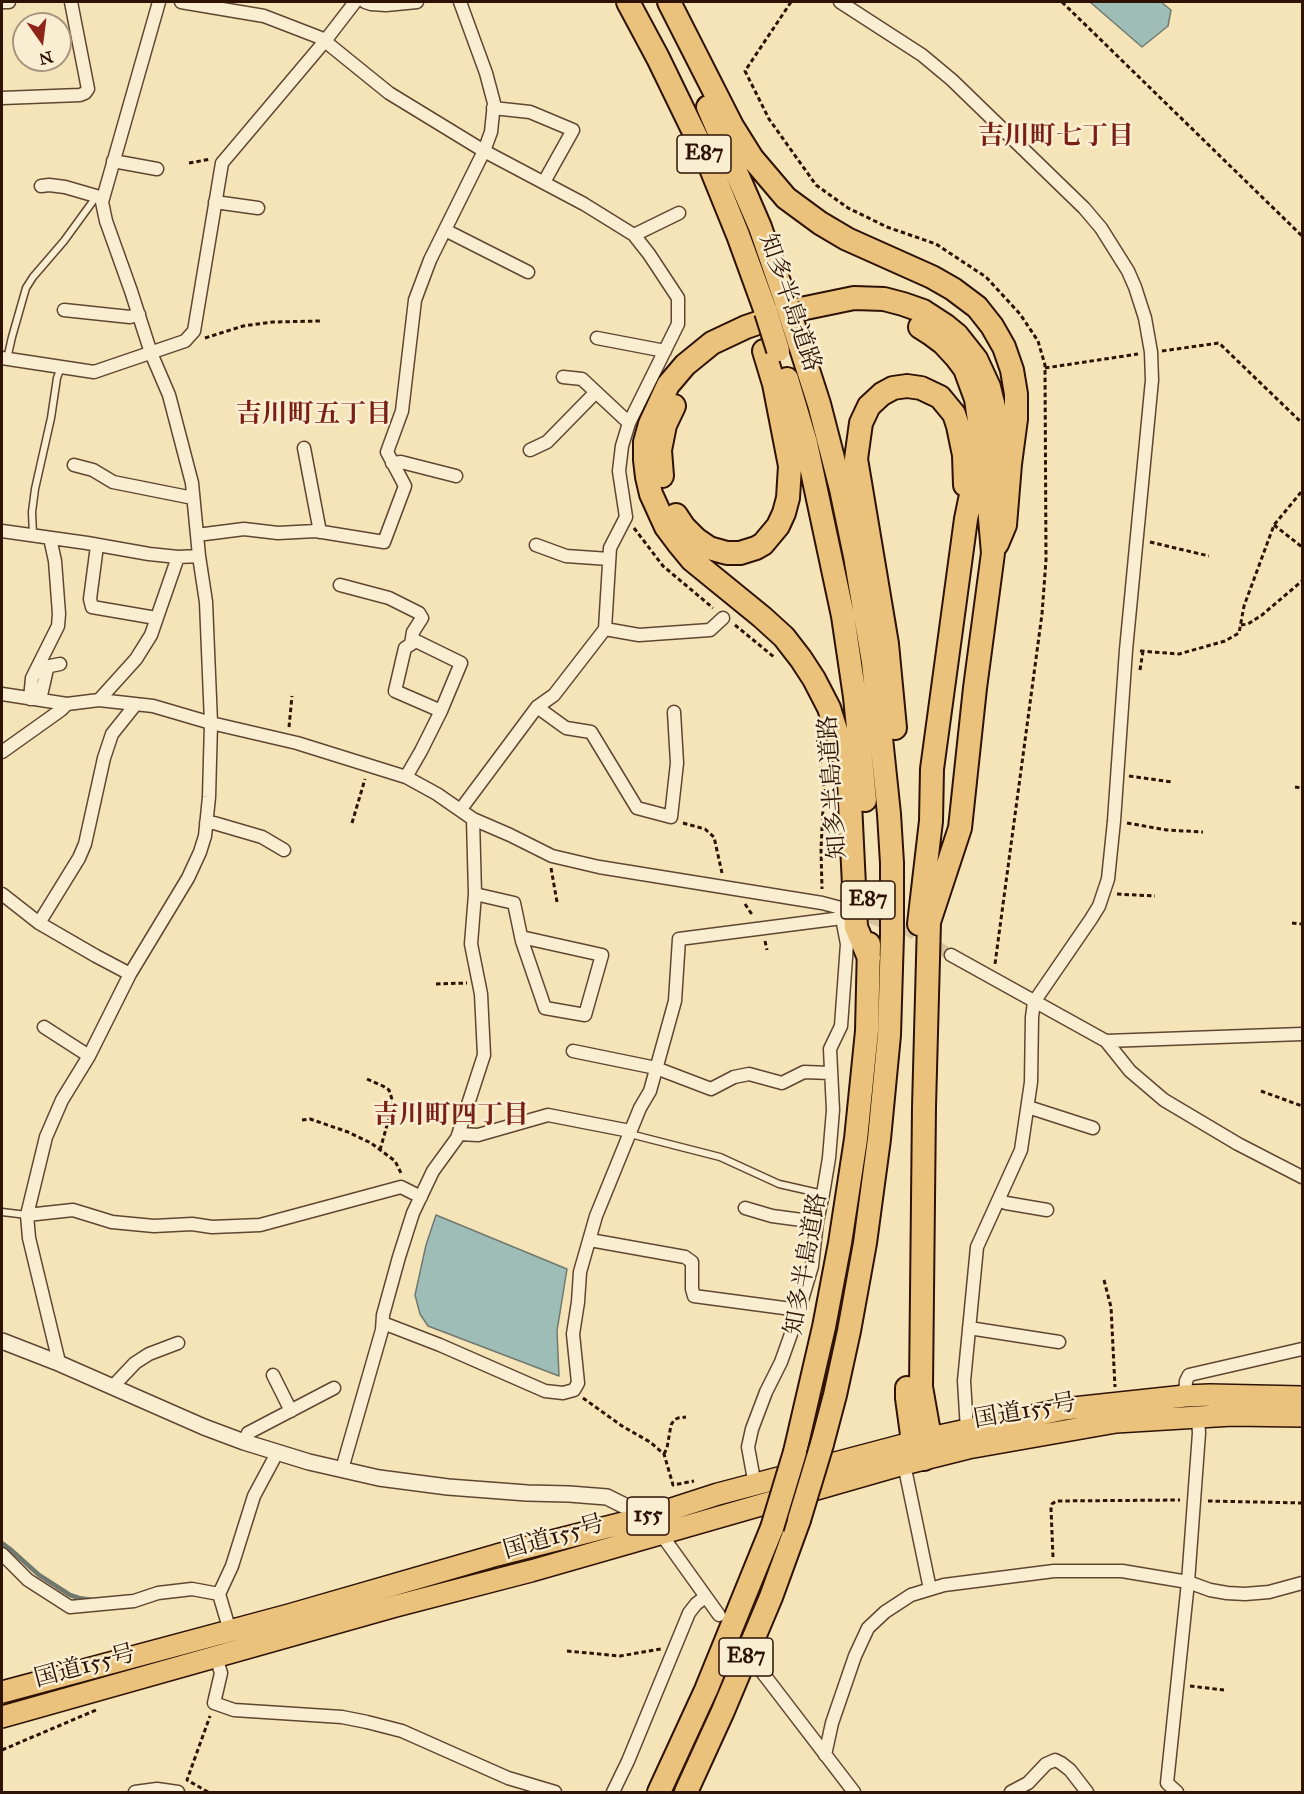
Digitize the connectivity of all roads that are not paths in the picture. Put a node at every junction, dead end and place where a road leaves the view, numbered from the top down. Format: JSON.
{"nodes":[{"id":1,"x":2,"y":2,"type":"edge"},
{"id":2,"x":9,"y":2,"type":"edge"},
{"id":3,"x":71,"y":2,"type":"edge"},
{"id":4,"x":159,"y":2,"type":"edge"},
{"id":5,"x":181,"y":2,"type":"edge"},
{"id":6,"x":355,"y":2,"type":"edge"},
{"id":7,"x":365,"y":2,"type":"edge"},
{"id":8,"x":417,"y":2,"type":"edge"},
{"id":9,"x":459,"y":2,"type":"edge"},
{"id":10,"x":628,"y":2,"type":"edge"},
{"id":11,"x":654,"y":2,"type":"edge"},
{"id":12,"x":669,"y":2,"type":"edge"},
{"id":13,"x":840,"y":2,"type":"edge"},
{"id":14,"x":325,"y":41,"type":"junction"},
{"id":15,"x":2,"y":98,"type":"edge"},
{"id":16,"x":493,"y":108,"type":"junction"},
{"id":17,"x":484,"y":151,"type":"junction"},
{"id":18,"x":113,"y":161,"type":"junction"},
{"id":19,"x":157,"y":170,"type":"dead end"},
{"id":20,"x":544,"y":182,"type":"junction"},
{"id":21,"x":41,"y":186,"type":"dead end"},
{"id":22,"x":100,"y":195,"type":"junction"},
{"id":23,"x":215,"y":206,"type":"junction"},
{"id":24,"x":258,"y":207,"type":"dead end"},
{"id":25,"x":679,"y":213,"type":"dead end"},
{"id":26,"x":241,"y":214,"type":"dead end"},
{"id":27,"x":445,"y":230,"type":"junction"},
{"id":28,"x":634,"y":235,"type":"junction"},
{"id":29,"x":528,"y":272,"type":"dead end"},
{"id":30,"x":64,"y":310,"type":"dead end"},
{"id":31,"x":138,"y":314,"type":"junction"},
{"id":32,"x":597,"y":338,"type":"dead end"},
{"id":33,"x":771,"y":350,"type":"junction"},
{"id":34,"x":665,"y":351,"type":"junction"},
{"id":35,"x":151,"y":352,"type":"junction"},
{"id":36,"x":4,"y":358,"type":"edge"},
{"id":37,"x":61,"y":367,"type":"junction"},
{"id":38,"x":562,"y":377,"type":"dead end"},
{"id":39,"x":596,"y":392,"type":"junction"},
{"id":40,"x":629,"y":423,"type":"junction"},
{"id":41,"x":304,"y":448,"type":"dead end"},
{"id":42,"x":530,"y":450,"type":"dead end"},
{"id":43,"x":392,"y":463,"type":"junction"},
{"id":44,"x":74,"y":465,"type":"dead end"},
{"id":45,"x":456,"y":476,"type":"dead end"},
{"id":46,"x":193,"y":496,"type":"junction"},
{"id":47,"x":305,"y":496,"type":"dead end"},
{"id":48,"x":966,"y":519,"type":"junction"},
{"id":49,"x":2,"y":531,"type":"edge"},
{"id":50,"x":316,"y":532,"type":"junction"},
{"id":51,"x":197,"y":535,"type":"junction"},
{"id":52,"x":33,"y":536,"type":"junction"},
{"id":53,"x":50,"y":538,"type":"junction"},
{"id":54,"x":536,"y":545,"type":"dead end"},
{"id":55,"x":97,"y":546,"type":"junction"},
{"id":56,"x":993,"y":552,"type":"junction"},
{"id":57,"x":199,"y":556,"type":"junction"},
{"id":58,"x":178,"y":557,"type":"junction"},
{"id":59,"x":609,"y":559,"type":"junction"},
{"id":60,"x":340,"y":585,"type":"dead end"},
{"id":61,"x":156,"y":618,"type":"junction"},
{"id":62,"x":723,"y":618,"type":"road end"},
{"id":63,"x":606,"y":629,"type":"junction"},
{"id":64,"x":411,"y":645,"type":"junction"},
{"id":65,"x":60,"y":664,"type":"dead end"},
{"id":66,"x":2,"y":694,"type":"edge"},
{"id":67,"x":35,"y":700,"type":"junction"},
{"id":68,"x":99,"y":700,"type":"junction"},
{"id":69,"x":67,"y":704,"type":"junction"},
{"id":70,"x":136,"y":704,"type":"junction"},
{"id":71,"x":537,"y":707,"type":"junction"},
{"id":72,"x":441,"y":711,"type":"junction"},
{"id":73,"x":674,"y":712,"type":"dead end"},
{"id":74,"x":212,"y":723,"type":"junction"},
{"id":75,"x":2,"y":752,"type":"edge"},
{"id":76,"x":406,"y":777,"type":"junction"},
{"id":77,"x":461,"y":809,"type":"junction"},
{"id":78,"x":473,"y":819,"type":"junction"},
{"id":79,"x":206,"y":823,"type":"junction"},
{"id":80,"x":284,"y":850,"type":"dead end"},
{"id":81,"x":2,"y":894,"type":"edge"},
{"id":82,"x":475,"y":894,"type":"junction"},
{"id":83,"x":893,"y":899,"type":"junction"},
{"id":84,"x":842,"y":918,"type":"junction"},
{"id":85,"x":39,"y":923,"type":"junction"},
{"id":86,"x":521,"y":937,"type":"junction"},
{"id":87,"x":951,"y":955,"type":"tunnel mouth"},
{"id":88,"x":869,"y":958,"type":"junction"},
{"id":89,"x":130,"y":974,"type":"junction"},
{"id":90,"x":1034,"y":1002,"type":"junction"},
{"id":91,"x":44,"y":1027,"type":"dead end"},
{"id":92,"x":1302,"y":1034,"type":"edge"},
{"id":93,"x":1106,"y":1041,"type":"junction"},
{"id":94,"x":573,"y":1050,"type":"dead end"},
{"id":95,"x":89,"y":1056,"type":"junction"},
{"id":96,"x":656,"y":1068,"type":"junction"},
{"id":97,"x":830,"y":1073,"type":"junction"},
{"id":98,"x":1028,"y":1107,"type":"junction"},
{"id":99,"x":1093,"y":1128,"type":"dead end"},
{"id":100,"x":630,"y":1132,"type":"junction"},
{"id":101,"x":459,"y":1134,"type":"junction"},
{"id":102,"x":1302,"y":1177,"type":"edge"},
{"id":103,"x":824,"y":1194,"type":"junction"},
{"id":104,"x":421,"y":1197,"type":"junction"},
{"id":105,"x":999,"y":1200,"type":"junction"},
{"id":106,"x":745,"y":1208,"type":"dead end"},
{"id":107,"x":1047,"y":1210,"type":"dead end"},
{"id":108,"x":2,"y":1212,"type":"edge"},
{"id":109,"x":27,"y":1215,"type":"junction"},
{"id":110,"x":817,"y":1222,"type":"junction"},
{"id":111,"x":590,"y":1240,"type":"junction"},
{"id":112,"x":799,"y":1310,"type":"junction"},
{"id":113,"x":382,"y":1323,"type":"junction"},
{"id":114,"x":969,"y":1328,"type":"junction"},
{"id":115,"x":2,"y":1341,"type":"edge"},
{"id":116,"x":1059,"y":1342,"type":"dead end"},
{"id":117,"x":178,"y":1343,"type":"dead end"},
{"id":118,"x":1302,"y":1349,"type":"edge"},
{"id":119,"x":56,"y":1362,"type":"junction"},
{"id":120,"x":273,"y":1375,"type":"dead end"},
{"id":121,"x":114,"y":1388,"type":"junction"},
{"id":122,"x":334,"y":1388,"type":"dead end"},
{"id":123,"x":1185,"y":1396,"type":"junction"},
{"id":124,"x":1302,"y":1397,"type":"edge"},
{"id":125,"x":291,"y":1411,"type":"junction"},
{"id":126,"x":1302,"y":1416,"type":"edge"},
{"id":127,"x":1198,"y":1418,"type":"junction"},
{"id":128,"x":967,"y":1430,"type":"junction"},
{"id":129,"x":244,"y":1442,"type":"junction"},
{"id":130,"x":918,"y":1451,"type":"junction"},
{"id":131,"x":277,"y":1453,"type":"junction"},
{"id":132,"x":342,"y":1469,"type":"junction"},
{"id":133,"x":755,"y":1485,"type":"junction"},
{"id":134,"x":647,"y":1516,"type":"junction"},
{"id":135,"x":661,"y":1534,"type":"junction"},
{"id":136,"x":2,"y":1554,"type":"edge"},
{"id":137,"x":1188,"y":1582,"type":"junction"},
{"id":138,"x":1302,"y":1582,"type":"edge"},
{"id":139,"x":930,"y":1588,"type":"junction"},
{"id":140,"x":219,"y":1594,"type":"junction"},
{"id":141,"x":705,"y":1597,"type":"junction"},
{"id":142,"x":719,"y":1615,"type":"dead end"},
{"id":143,"x":230,"y":1631,"type":"junction"},
{"id":144,"x":216,"y":1657,"type":"junction"},
{"id":145,"x":762,"y":1672,"type":"dead end"},
{"id":146,"x":2,"y":1692,"type":"edge"},
{"id":147,"x":2,"y":1717,"type":"edge"},
{"id":148,"x":825,"y":1755,"type":"junction"},
{"id":149,"x":849,"y":1791,"type":"edge"},
{"id":150,"x":135,"y":1792,"type":"edge"},
{"id":151,"x":178,"y":1792,"type":"edge"},
{"id":152,"x":555,"y":1792,"type":"edge"},
{"id":153,"x":613,"y":1792,"type":"edge"},
{"id":154,"x":659,"y":1792,"type":"edge"},
{"id":155,"x":686,"y":1792,"type":"edge"},
{"id":156,"x":1011,"y":1792,"type":"edge"},
{"id":157,"x":1088,"y":1792,"type":"edge"},
{"id":158,"x":1177,"y":1792,"type":"edge"}],
"edges":[{"from":1,"to":2,"type":"street"},
{"from":3,"to":15,"type":"street"},
{"from":4,"to":18,"type":"street"},
{"from":5,"to":14,"type":"street"},
{"from":6,"to":14,"type":"street"},
{"from":7,"to":8,"type":"street"},
{"from":9,"to":16,"type":"street"},
{"from":10,"to":33,"type":"highway","name":"知多半島道路","number":"E87","bridge":true},
{"from":11,"to":83,"type":"highway","name":"知多半島道路","number":"E87","bridge":true},
{"from":12,"to":56,"type":"highway"},
{"from":13,"to":90,"type":"street"},
{"from":14,"to":17,"type":"street"},
{"from":14,"to":23,"type":"street"},
{"from":16,"to":17,"type":"street"},
{"from":16,"to":20,"type":"street"},
{"from":17,"to":20,"type":"street"},
{"from":17,"to":27,"type":"street"},
{"from":18,"to":19,"type":"street"},
{"from":18,"to":22,"type":"street"},
{"from":20,"to":28,"type":"street"},
{"from":21,"to":22,"type":"street"},
{"from":22,"to":31,"type":"street"},
{"from":22,"to":36,"type":"lane"},
{"from":23,"to":24,"type":"street"},
{"from":23,"to":26,"type":"street"},
{"from":23,"to":35,"type":"street"},
{"from":25,"to":28,"type":"street"},
{"from":27,"to":29,"type":"street"},
{"from":27,"to":43,"type":"street"},
{"from":28,"to":34,"type":"street"},
{"from":30,"to":31,"type":"street"},
{"from":31,"to":35,"type":"street"},
{"from":32,"to":34,"type":"street"},
{"from":33,"to":48,"type":"highway"},
{"from":33,"to":88,"type":"highway","name":"知多半島道路","number":"E87"},
{"from":34,"to":40,"type":"street"},
{"from":35,"to":37,"type":"street"},
{"from":35,"to":46,"type":"street"},
{"from":36,"to":37,"type":"street"},
{"from":37,"to":52,"type":"lane"},
{"from":38,"to":39,"type":"street"},
{"from":39,"to":40,"type":"street"},
{"from":39,"to":42,"type":"street"},
{"from":40,"to":59,"type":"street"},
{"from":41,"to":50,"type":"street"},
{"from":43,"to":45,"type":"street"},
{"from":43,"to":50,"type":"street"},
{"from":44,"to":46,"type":"street"},
{"from":46,"to":51,"type":"street"},
{"from":47,"to":50,"type":"street"},
{"from":48,"to":83,"type":"highway"},
{"from":48,"to":130,"type":"highway"},
{"from":49,"to":52,"type":"street"},
{"from":50,"to":51,"type":"street"},
{"from":51,"to":57,"type":"street"},
{"from":52,"to":53,"type":"street"},
{"from":53,"to":55,"type":"street"},
{"from":53,"to":67,"type":"street"},
{"from":54,"to":59,"type":"street"},
{"from":55,"to":58,"type":"street"},
{"from":55,"to":61,"type":"street"},
{"from":56,"to":88,"type":"highway"},
{"from":56,"to":130,"type":"highway"},
{"from":57,"to":58,"type":"street"},
{"from":57,"to":74,"type":"street"},
{"from":58,"to":61,"type":"street"},
{"from":59,"to":63,"type":"street"},
{"from":60,"to":64,"type":"street"},
{"from":61,"to":68,"type":"street"},
{"from":62,"to":63,"type":"street"},
{"from":63,"to":71,"type":"street"},
{"from":64,"to":72,"type":"street"},
{"from":64,"to":72,"type":"street"},
{"from":65,"to":67,"type":"street"},
{"from":66,"to":67,"type":"street"},
{"from":67,"to":69,"type":"street"},
{"from":68,"to":69,"type":"street"},
{"from":68,"to":70,"type":"street"},
{"from":69,"to":75,"type":"street"},
{"from":70,"to":74,"type":"street"},
{"from":70,"to":85,"type":"street"},
{"from":71,"to":73,"type":"street"},
{"from":71,"to":77,"type":"street"},
{"from":72,"to":76,"type":"street"},
{"from":74,"to":76,"type":"street"},
{"from":74,"to":79,"type":"street"},
{"from":76,"to":77,"type":"street"},
{"from":77,"to":78,"type":"street"},
{"from":78,"to":82,"type":"street"},
{"from":78,"to":84,"type":"street"},
{"from":79,"to":80,"type":"street"},
{"from":79,"to":89,"type":"street"},
{"from":81,"to":85,"type":"street"},
{"from":82,"to":86,"type":"street"},
{"from":82,"to":101,"type":"street"},
{"from":83,"to":155,"type":"highway","name":"知多半島道路","number":"E87","bridge":true},
{"from":84,"to":96,"type":"street"},
{"from":84,"to":97,"type":"street"},
{"from":85,"to":89,"type":"street"},
{"from":86,"to":86,"type":"street"},
{"from":87,"to":90,"type":"street"},
{"from":88,"to":154,"type":"highway","name":"知多半島道路","number":"E87","bridge":true},
{"from":89,"to":95,"type":"street"},
{"from":90,"to":93,"type":"street"},
{"from":90,"to":98,"type":"street"},
{"from":91,"to":95,"type":"street"},
{"from":92,"to":93,"type":"street"},
{"from":93,"to":102,"type":"street"},
{"from":94,"to":96,"type":"street"},
{"from":95,"to":109,"type":"street"},
{"from":96,"to":97,"type":"street"},
{"from":96,"to":100,"type":"street"},
{"from":97,"to":103,"type":"street"},
{"from":98,"to":99,"type":"street"},
{"from":98,"to":105,"type":"street"},
{"from":100,"to":101,"type":"street"},
{"from":100,"to":103,"type":"lane"},
{"from":100,"to":111,"type":"street"},
{"from":101,"to":104,"type":"street"},
{"from":103,"to":110,"type":"street"},
{"from":104,"to":109,"type":"street"},
{"from":104,"to":113,"type":"street"},
{"from":105,"to":107,"type":"street"},
{"from":105,"to":114,"type":"street"},
{"from":106,"to":110,"type":"street"},
{"from":108,"to":109,"type":"lane"},
{"from":109,"to":119,"type":"street"},
{"from":110,"to":112,"type":"street"},
{"from":111,"to":112,"type":"street"},
{"from":111,"to":113,"type":"street"},
{"from":112,"to":133,"type":"street"},
{"from":113,"to":132,"type":"street"},
{"from":114,"to":116,"type":"street"},
{"from":114,"to":128,"type":"street"},
{"from":115,"to":119,"type":"street"},
{"from":117,"to":121,"type":"street"},
{"from":118,"to":123,"type":"street"},
{"from":119,"to":121,"type":"street"},
{"from":120,"to":125,"type":"street"},
{"from":121,"to":129,"type":"street"},
{"from":122,"to":125,"type":"street"},
{"from":123,"to":124,"type":"highway","name":"国道155号","number":"155"},
{"from":123,"to":128,"type":"highway","name":"国道155号","number":"155"},
{"from":125,"to":129,"type":"street"},
{"from":126,"to":127,"type":"highway","name":"国道155号","number":"155"},
{"from":127,"to":130,"type":"highway","name":"国道155号","number":"155"},
{"from":127,"to":137,"type":"street"},
{"from":128,"to":130,"type":"highway","name":"国道155号","number":"155"},
{"from":129,"to":131,"type":"street"},
{"from":130,"to":133,"type":"highway","name":"国道155号","number":"155"},
{"from":130,"to":135,"type":"highway","name":"国道155号","number":"155"},
{"from":130,"to":139,"type":"street"},
{"from":131,"to":132,"type":"street"},
{"from":131,"to":140,"type":"street"},
{"from":132,"to":134,"type":"street"},
{"from":133,"to":134,"type":"highway","name":"国道155号","number":"155"},
{"from":134,"to":135,"type":"street"},
{"from":134,"to":143,"type":"highway","name":"国道155号","number":"155"},
{"from":135,"to":141,"type":"street"},
{"from":135,"to":144,"type":"highway","name":"国道155号","number":"155"},
{"from":136,"to":140,"type":"street"},
{"from":137,"to":138,"type":"street"},
{"from":137,"to":139,"type":"street"},
{"from":137,"to":158,"type":"street"},
{"from":139,"to":148,"type":"street"},
{"from":140,"to":143,"type":"street"},
{"from":141,"to":142,"type":"street"},
{"from":141,"to":153,"type":"street"},
{"from":143,"to":146,"type":"highway","name":"国道155号","number":"155"},
{"from":144,"to":147,"type":"highway","name":"国道155号","number":"155"},
{"from":144,"to":152,"type":"street"},
{"from":145,"to":148,"type":"street"},
{"from":148,"to":149,"type":"street"},
{"from":150,"to":151,"type":"street"},
{"from":156,"to":157,"type":"street"}]}
